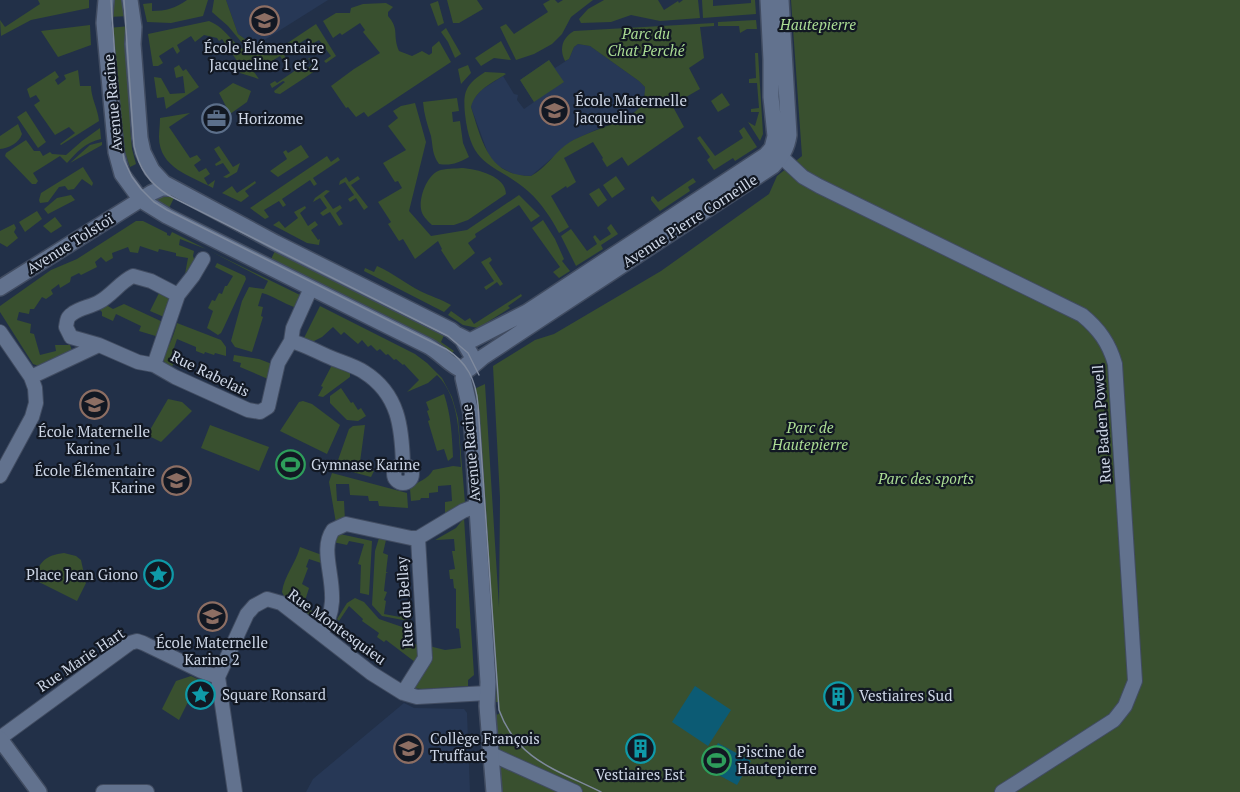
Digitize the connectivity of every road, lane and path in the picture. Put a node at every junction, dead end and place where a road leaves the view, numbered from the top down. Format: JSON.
{"nodes":[{"id":1,"x":106,"y":0,"type":"edge"},
{"id":2,"x":130,"y":0,"type":"edge"},
{"id":3,"x":768,"y":0,"type":"edge"},
{"id":4,"x":781,"y":0,"type":"edge"},
{"id":5,"x":777,"y":153,"type":"junction"},
{"id":6,"x":152,"y":170,"type":"junction"},
{"id":7,"x":173,"y":188,"type":"junction"},
{"id":8,"x":141,"y":200,"type":"junction"},
{"id":9,"x":203,"y":259,"type":"dead end"},
{"id":10,"x":0,"y":288,"type":"edge"},
{"id":11,"x":311,"y":288,"type":"junction"},
{"id":12,"x":178,"y":295,"type":"junction"},
{"id":13,"x":527,"y":312,"type":"junction"},
{"id":14,"x":0,"y":332,"type":"edge"},
{"id":15,"x":458,"y":335,"type":"junction"},
{"id":16,"x":291,"y":341,"type":"junction"},
{"id":17,"x":99,"y":345,"type":"junction"},
{"id":18,"x":471,"y":363,"type":"junction"},
{"id":19,"x":154,"y":365,"type":"junction"},
{"id":20,"x":31,"y":377,"type":"junction"},
{"id":21,"x":403,"y":465,"type":"dead end"},
{"id":22,"x":0,"y":476,"type":"edge"},
{"id":23,"x":476,"y":506,"type":"junction"},
{"id":24,"x":418,"y":538,"type":"junction"},
{"id":25,"x":321,"y":633,"type":"junction"},
{"id":26,"x":218,"y":677,"type":"junction"},
{"id":27,"x":403,"y":693,"type":"junction"},
{"id":28,"x":487,"y":693,"type":"junction"},
{"id":29,"x":0,"y":738,"type":"edge"},
{"id":30,"x":491,"y":754,"type":"junction"},
{"id":31,"x":557,"y":787,"type":"edge"},
{"id":32,"x":39,"y":792,"type":"edge"},
{"id":33,"x":102,"y":792,"type":"edge"},
{"id":34,"x":147,"y":792,"type":"edge"},
{"id":35,"x":235,"y":792,"type":"edge"},
{"id":36,"x":494,"y":792,"type":"edge"},
{"id":37,"x":574,"y":792,"type":"edge"},
{"id":38,"x":1002,"y":792,"type":"edge"}],
"edges":[{"from":1,"to":8,"type":"street","name":"Avenue Racine"},
{"from":2,"to":6,"type":"street","name":"Avenue Racine"},
{"from":3,"to":5,"type":"street"},
{"from":4,"to":5,"type":"street"},
{"from":5,"to":13,"type":"street","name":"Avenue Pierre Corneille"},
{"from":5,"to":18,"type":"street","name":"Avenue Pierre Corneille"},
{"from":5,"to":38,"type":"street","name":"Rue Baden Powell"},
{"from":6,"to":7,"type":"street","name":"Avenue Racine"},
{"from":6,"to":8,"type":"street"},
{"from":7,"to":8,"type":"street"},
{"from":7,"to":15,"type":"street","name":"Avenue Racine"},
{"from":8,"to":10,"type":"street","name":"Avenue Tolstoï"},
{"from":8,"to":11,"type":"street","name":"Avenue Racine"},
{"from":9,"to":12,"type":"street","name":"Rue Rabelais"},
{"from":11,"to":16,"type":"street","name":"Rue Rabelais"},
{"from":11,"to":18,"type":"street","name":"Avenue Racine"},
{"from":12,"to":17,"type":"street","name":"Rue Rabelais"},
{"from":12,"to":19,"type":"street","name":"Rue Rabelais"},
{"from":13,"to":15,"type":"street","name":"Avenue Pierre Corneille"},
{"from":13,"to":18,"type":"street"},
{"from":14,"to":20,"type":"street"},
{"from":15,"to":18,"type":"street","name":"Avenue Racine"},
{"from":16,"to":19,"type":"street","name":"Rue Rabelais"},
{"from":16,"to":21,"type":"street"},
{"from":17,"to":19,"type":"street","name":"Rue Rabelais"},
{"from":17,"to":20,"type":"street"},
{"from":18,"to":23,"type":"street","name":"Avenue Racine"},
{"from":20,"to":22,"type":"street"},
{"from":23,"to":24,"type":"street","name":"Rue du Bellay"},
{"from":23,"to":28,"type":"street","name":"Avenue Racine"},
{"from":24,"to":25,"type":"street","name":"Rue du Bellay"},
{"from":24,"to":27,"type":"street","name":"Rue du Bellay"},
{"from":25,"to":26,"type":"street","name":"Rue Montesquieu"},
{"from":25,"to":27,"type":"street","name":"Rue Montesquieu"},
{"from":26,"to":29,"type":"street","name":"Rue Marie Hart"},
{"from":26,"to":35,"type":"street"},
{"from":27,"to":28,"type":"street","name":"Rue Montesquieu"},
{"from":28,"to":30,"type":"street","name":"Avenue Racine"},
{"from":29,"to":32,"type":"street"},
{"from":30,"to":31,"type":"street"},
{"from":30,"to":36,"type":"street","name":"Avenue Racine"},
{"from":31,"to":37,"type":"street"},
{"from":33,"to":34,"type":"street"}]}
